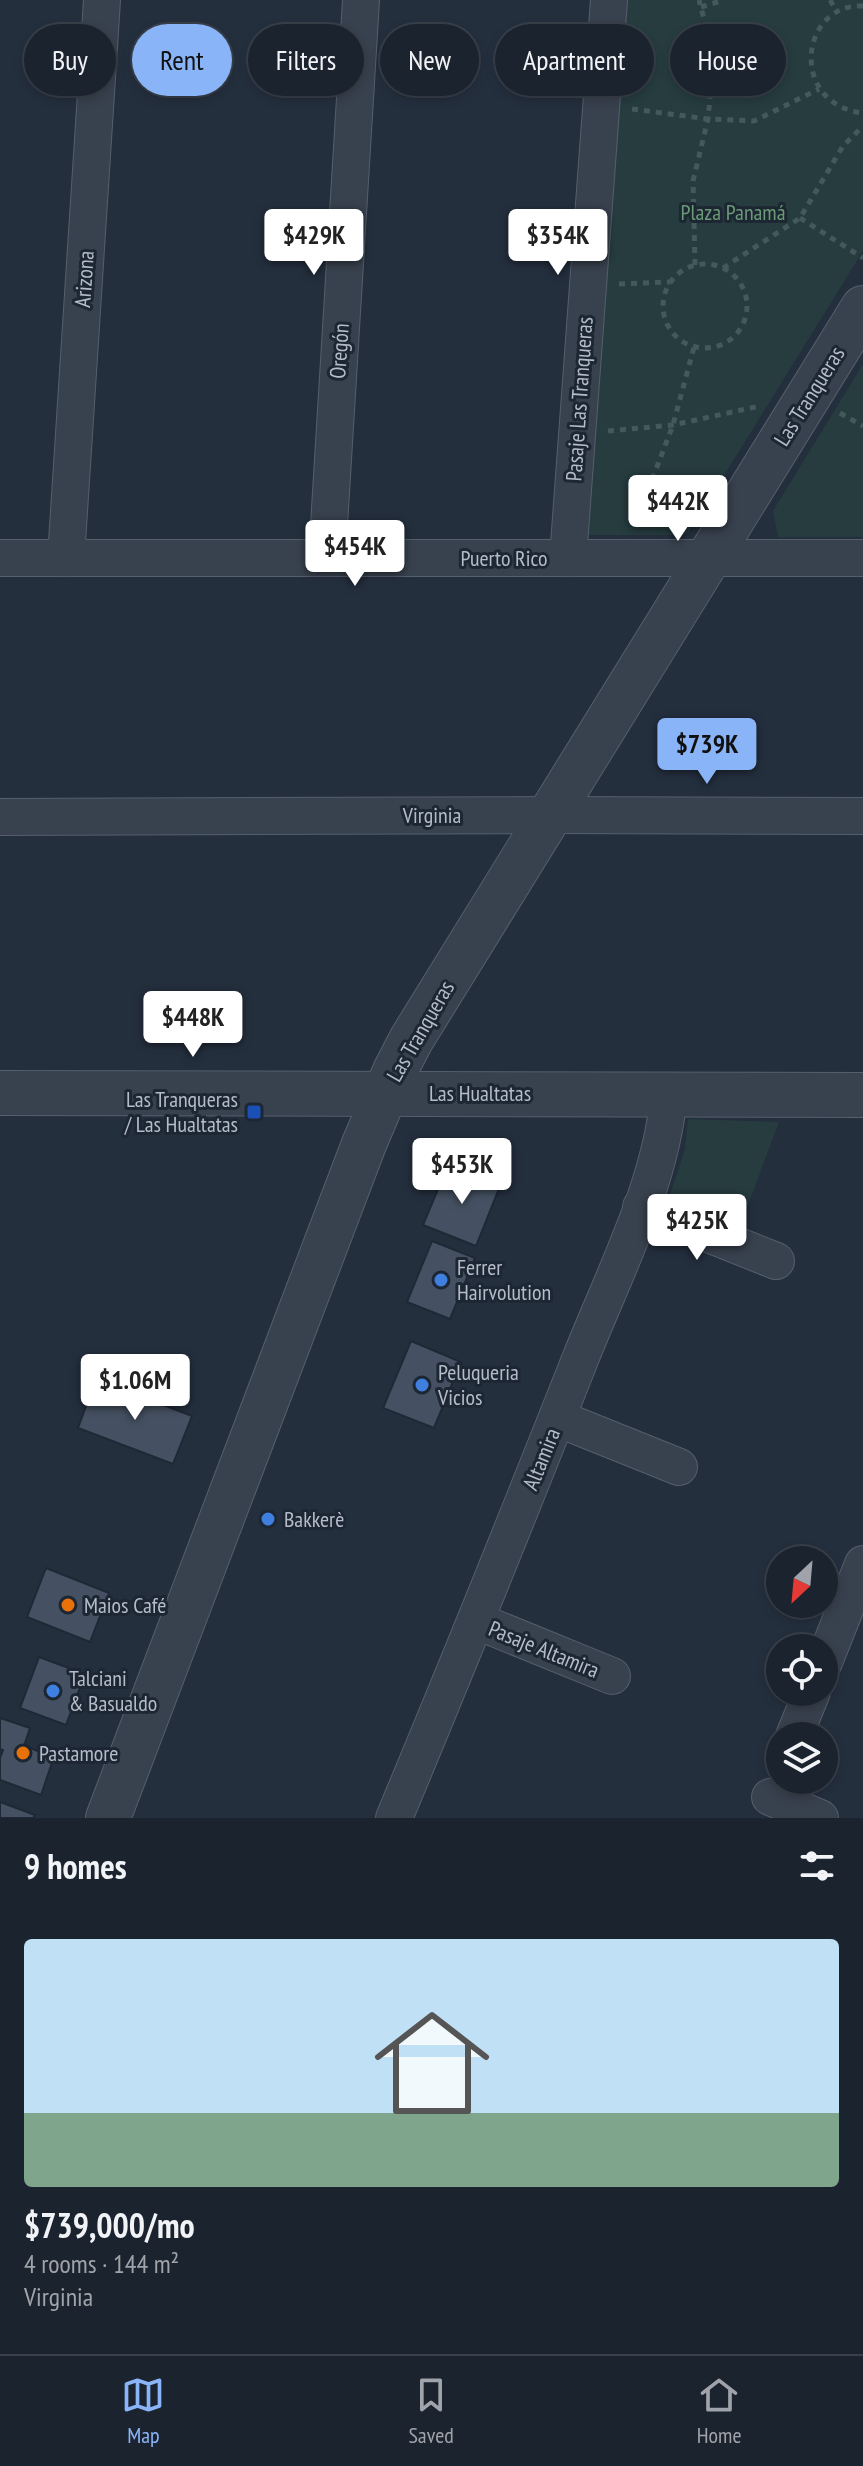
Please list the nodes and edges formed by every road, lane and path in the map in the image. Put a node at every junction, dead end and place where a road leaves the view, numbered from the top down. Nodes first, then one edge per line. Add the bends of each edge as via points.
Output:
1 (102, 0) edge
2 (361, 0) edge
3 (609, 0) edge
4 (724, 0) edge
5 (830, 0) edge
6 (700, 4) edge
7 (863, 6) edge
8 (837, 12) junction
9 (819, 89) junction
10 (601, 104) junction
11 (863, 113) edge
12 (708, 119) junction
13 (863, 126) edge
14 (800, 218) junction
15 (863, 258) edge
16 (695, 265) junction
17 (723, 268) junction
18 (670, 282) junction
19 (588, 285) junction
20 (863, 308) edge
21 (694, 347) junction
22 (809, 395) junction
23 (673, 425) junction
24 (577, 434) junction
25 (709, 557) junction
26 (0, 558) edge
27 (66, 558) junction
28 (327, 558) junction
29 (568, 558) junction
30 (622, 558) junction
31 (863, 558) edge
32 (550, 815) junction
33 (863, 816) edge
34 (0, 817) edge
35 (0, 1093) edge
36 (385, 1093) junction
37 (669, 1093) junction
38 (863, 1095) edge
39 (641, 1207) junction
40 (776, 1261) dead end
41 (557, 1418) junction
42 (679, 1467) dead end
43 (863, 1564) edge
44 (477, 1621) junction
45 (835, 1634) edge
46 (612, 1676) dead end
47 (770, 1796) edge
48 (108, 1818) edge
49 (394, 1818) edge
50 (820, 1818) edge

1 - 27 street, Arizona
2 - 28 street, Oregón
3 - 10 street, Pasaje Las Tranqueras
4 - 6 path
5 - 8 path
6 - 12 path via 714,56
7 - 8 path
8 - 9 path via 812,45 810,64
9 - 11 path via 840,107
9 - 12 path via 754,121
10 - 12 path
10 - 19 street, Pasaje Las Tranqueras
12 - 16 path via 693,181
13 - 14 path via 843,146
14 - 15 path
14 - 17 path
16 - 17 path
16 - 18 path
17 - 21 path via 743,288 744,323 717,347
18 - 19 path
18 - 21 path via 664,297 668,326
19 - 24 street, Pasaje Las Tranqueras
20 - 22 street, Las Tranqueras
21 - 23 path
22 - 23 path
22 - 25 street, Las Tranqueras
23 - 24 path
23 - 30 path
24 - 29 street, Pasaje Las Tranqueras
25 - 30 street, Puerto Rico
25 - 31 street, Puerto Rico
25 - 32 street, Las Tranqueras
26 - 27 street, Puerto Rico
27 - 28 street, Puerto Rico
28 - 29 street, Puerto Rico
29 - 30 street, Puerto Rico
32 - 33 street, Virginia
32 - 34 street, Virginia
32 - 36 street, Las Tranqueras via 411,1040
35 - 36 street, Las Hualtatas
36 - 37 street, Las Hualtatas
36 - 48 street, Las Tranqueras
37 - 38 street, Las Hualtatas
37 - 39 street, Altamira via 664,1134
39 - 40 street
39 - 41 street, Altamira
41 - 42 street
41 - 44 street, Altamira
43 - 45 street
44 - 46 street, Pasaje Altamira
44 - 49 street, Altamira
47 - 50 street

